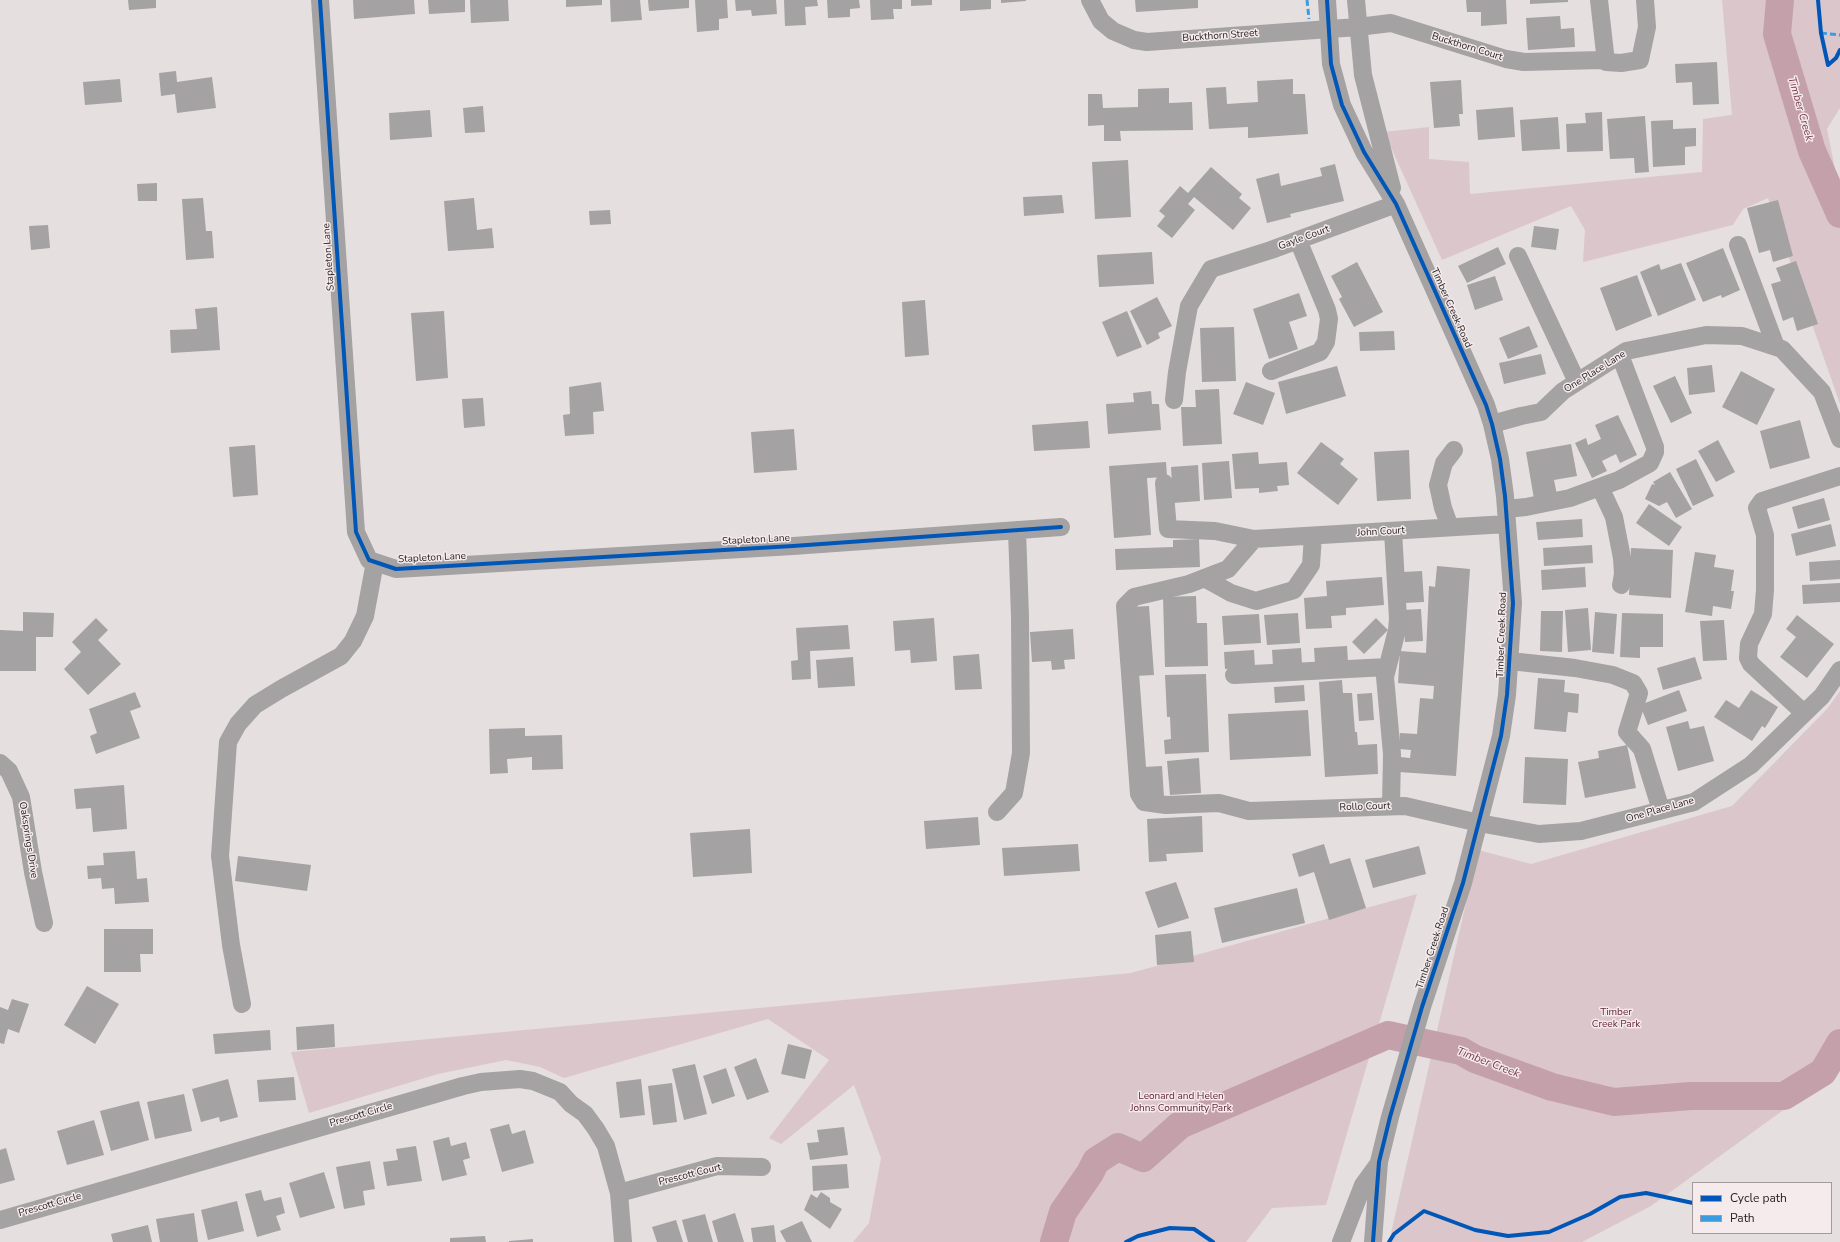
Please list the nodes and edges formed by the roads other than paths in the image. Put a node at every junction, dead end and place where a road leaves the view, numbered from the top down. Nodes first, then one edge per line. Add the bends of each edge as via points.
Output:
1 (320, 0) edge
2 (1090, 0) edge
3 (1327, 0) edge
4 (1356, 0) edge
5 (1599, 0) edge
6 (1645, 0) edge
7 (1358, 27) junction
8 (1329, 29) junction
9 (1606, 62) junction
10 (1396, 204) junction
11 (1298, 240) junction
12 (1738, 244) dead end
13 (1518, 256) dead end
14 (1776, 347) junction
15 (1620, 355) junction
16 (1272, 372) dead end
17 (1577, 382) junction
18 (1174, 400) dead end
19 (1492, 424) junction
20 (1840, 440) edge
21 (1454, 450) dead end
22 (1840, 476) edge
23 (1164, 483) dead end
24 (1600, 487) junction
25 (1507, 516) junction
26 (1061, 527) dead end
27 (1450, 527) junction
28 (1017, 530) junction
29 (1393, 531) junction
30 (1314, 536) junction
31 (1254, 539) junction
32 (375, 562) junction
33 (1204, 578) junction
34 (1621, 585) dead end
35 (1510, 661) junction
36 (1387, 667) junction
37 (1840, 670) edge
38 (1234, 675) dead end
39 (1804, 713) junction
40 (0, 763) edge
41 (1391, 806) junction
42 (1661, 810) junction
43 (997, 812) dead end
44 (1478, 823) junction
45 (44, 923) dead end
46 (242, 1004) dead end
47 (1380, 1162) junction
48 (762, 1167) dead end
49 (619, 1193) junction
50 (0, 1220) edge
51 (623, 1242) edge
52 (1341, 1242) edge
53 (1373, 1242) edge

1 - 32 street, Stapleton Lane via 356,532 369,560
2 - 8 street, Buckthorn Street via 1101,20 1113,31 1134,40 1147,42
3 - 8 street, Timber Creek Road
4 - 7 street, Timber Creek Road
5 - 9 street
6 - 9 street, Buckthorn Court via 1647,28 1640,60
7 - 8 street, Buckthorn Court
7 - 9 street, Buckthorn Court via 1391,23 1506,59 1524,62
7 - 10 street, Timber Creek Road via 1363,75
8 - 10 street, Timber Creek Road via 1331,64 1342,105 1364,152
10 - 11 street, Gayle Court
10 - 19 street, Timber Creek Road via 1486,405
11 - 16 street via 1327,310 1329,319 1326,342 1320,352
11 - 18 street, Gayle Court via 1211,269 1189,306
12 - 14 street
13 - 17 street
14 - 15 street, One Place Lane via 1742,336 1706,334 1626,351
14 - 20 street, One Place Lane via 1782,349 1822,392
15 - 17 street, One Place Lane
15 - 24 street, John Court via 1655,452 1650,463
17 - 19 street, One Place Lane via 1563,391 1541,412
19 - 25 street, Timber Creek Road via 1500,459
21 - 27 street via 1444,463 1438,485
22 - 39 street via 1762,501 1757,508 1765,535 1765,590 1763,614 1748,644 1748,658 1751,664
23 - 31 street, John Court via 1168,529 1215,531
24 - 25 street, John Court via 1570,498 1526,507
24 - 34 street via 1614,517 1624,574
25 - 27 street, John Court
25 - 35 street, Timber Creek Road via 1513,603
26 - 28 street, Stapleton Lane
27 - 29 street, John Court
28 - 32 street, Stapleton Lane via 396,569
28 - 43 street via 1021,753 1014,793
29 - 30 street, John Court
29 - 36 street via 1398,619
30 - 31 street, John Court
30 - 33 street via 1311,565 1294,590 1256,601 1231,593
31 - 33 street via 1228,569
32 - 46 street via 365,616 354,641 341,656 255,705 238,724 228,742 220,856 231,945
33 - 41 street, Rollo Court via 1134,598 1125,606 1139,794 1144,802 1166,805 1219,803 1249,811
35 - 42 street via 1575,668 1612,675 1633,683 1639,693 1627,732 1642,749
35 - 44 street, Timber Creek Road via 1501,736
36 - 38 street
36 - 41 street via 1385,677 1392,754
37 - 39 street, One Place Lane via 1822,696
39 - 42 street, One Place Lane via 1751,764 1694,802
40 - 45 street, Oaksprings Drive via 8,771 21,797
41 - 44 street, Rollo Court via 1405,806
42 - 44 street, One Place Lane via 1581,831 1539,834
44 - 47 street, Timber Creek Road via 1463,882 1422,1007 1390,1117
47 - 52 street, Timber Creek Road via 1363,1185
47 - 53 street, Timber Creek Road
48 - 49 street, Prescott Court via 717,1166
49 - 50 street, Prescott Circle via 606,1146 585,1114 560,1092 533,1081 520,1079 463,1086
49 - 51 street, Prescott Circle

